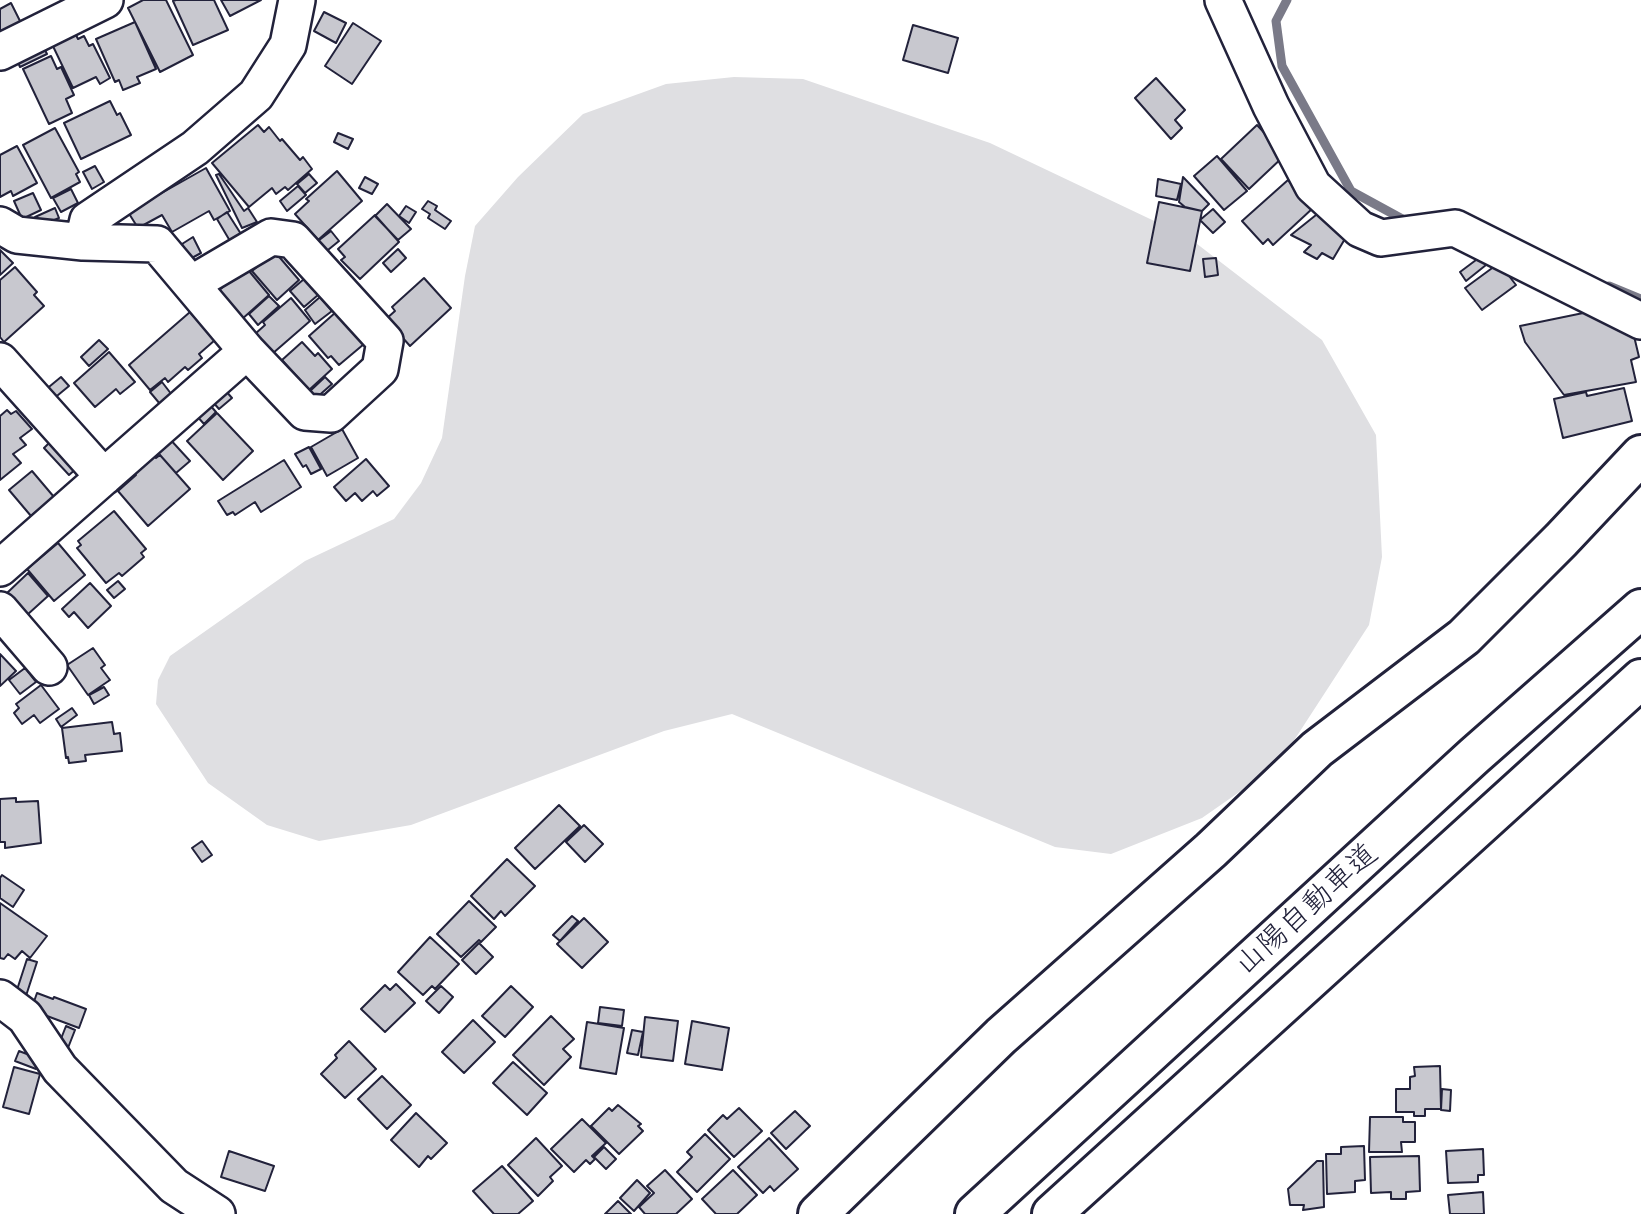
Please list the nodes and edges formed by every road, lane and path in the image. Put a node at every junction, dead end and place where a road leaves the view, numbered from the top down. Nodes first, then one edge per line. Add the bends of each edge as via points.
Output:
1 (105, 0) edge
2 (297, 0) edge
3 (1223, 0) edge
4 (0, 52) edge
5 (0, 225) edge
6 (83, 242) junction
7 (191, 284) junction
8 (1641, 321) edge
9 (247, 351) junction
10 (0, 361) edge
11 (1641, 455) edge
12 (104, 477) junction
13 (0, 568) edge
14 (1641, 609) edge
15 (0, 610) edge
16 (49, 667) dead end
17 (1641, 678) edge
18 (0, 998) edge
19 (217, 1214) edge
20 (818, 1214) edge
21 (975, 1214) edge
22 (1052, 1214) edge

1 - 4 street
2 - 6 street via 288,45 256,95 195,148 88,220
3 - 8 street via 1270,106 1313,186 1360,229 1381,238 1455,228
5 - 6 street via 17,235
6 - 7 street via 157,244
7 - 9 street
7 - 9 street via 271,237 293,240 385,341 380,369 331,415 304,412
9 - 12 street
10 - 12 street
11 - 20 main road via 1464,637 1317,749 1001,1036
12 - 13 street
14 - 21 main road, 山陽自動車道
15 - 16 street
17 - 22 main road, 山陽自動車道
18 - 19 street via 25,1017 60,1069 174,1186

